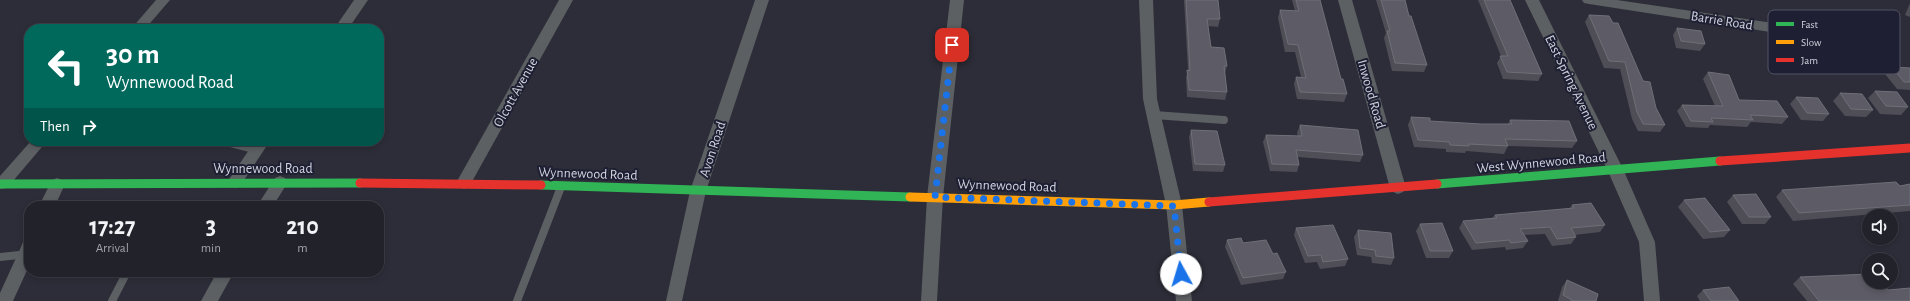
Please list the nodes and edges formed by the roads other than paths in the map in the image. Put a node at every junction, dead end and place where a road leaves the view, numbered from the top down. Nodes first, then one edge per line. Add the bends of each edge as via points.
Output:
1 (163, 0) edge
2 (361, 0) edge
3 (566, 0) edge
4 (762, 0) edge
5 (957, 0) edge
6 (1146, 0) edge
7 (1345, 0) edge
8 (1532, 0) edge
9 (1589, 0) edge
10 (142, 24) edge
11 (344, 24) edge
12 (1768, 27) edge
13 (1154, 115) junction
14 (1224, 120) dead end
15 (35, 146) edge
16 (260, 146) edge
17 (1910, 148) edge
18 (1615, 169) junction
19 (235, 182) junction
20 (280, 182) junction
21 (464, 183) junction
22 (1, 184) edge
23 (57, 184) junction
24 (561, 186) junction
25 (1398, 188) junction
26 (698, 191) junction
27 (935, 197) junction
28 (49, 201) edge
29 (268, 201) edge
30 (1174, 206) junction
31 (24, 253) edge
32 (0, 257) edge
33 (24, 261) edge
34 (124, 277) edge
35 (223, 277) edge
36 (5, 301) edge
37 (112, 301) edge
38 (210, 301) edge
39 (517, 301) edge
40 (674, 301) edge
41 (929, 301) edge
42 (1184, 301) edge
43 (1652, 301) edge

1 - 10 street
2 - 11 street
3 - 21 street, Olcott Avenue
4 - 26 street, Avon Road
5 - 27 street
6 - 13 street via 1150,99
7 - 25 street, Inwood Road
8 - 18 street, East Spring Avenue
9 - 12 street, Barrie Road
13 - 14 lane
13 - 30 street
15 - 22 street
16 - 19 street
17 - 18 main road, West Wynnewood Road
18 - 25 main road, West Wynnewood Road
18 - 43 street, East Spring Avenue via 1647,242
19 - 20 main road, Wynnewood Road
19 - 23 main road, Wynnewood Road
20 - 21 main road, Wynnewood Road
20 - 29 street
21 - 24 main road, Wynnewood Road
22 - 23 main road, Wynnewood Road
23 - 28 street
24 - 26 main road, Wynnewood Road
24 - 39 lane
25 - 30 main road, West Wynnewood Road
26 - 27 main road, Wynnewood Road
26 - 40 street, Avon Road
27 - 30 main road, Wynnewood Road
27 - 41 street
30 - 42 street
31 - 32 lane
33 - 36 street
34 - 37 lane
35 - 38 street

